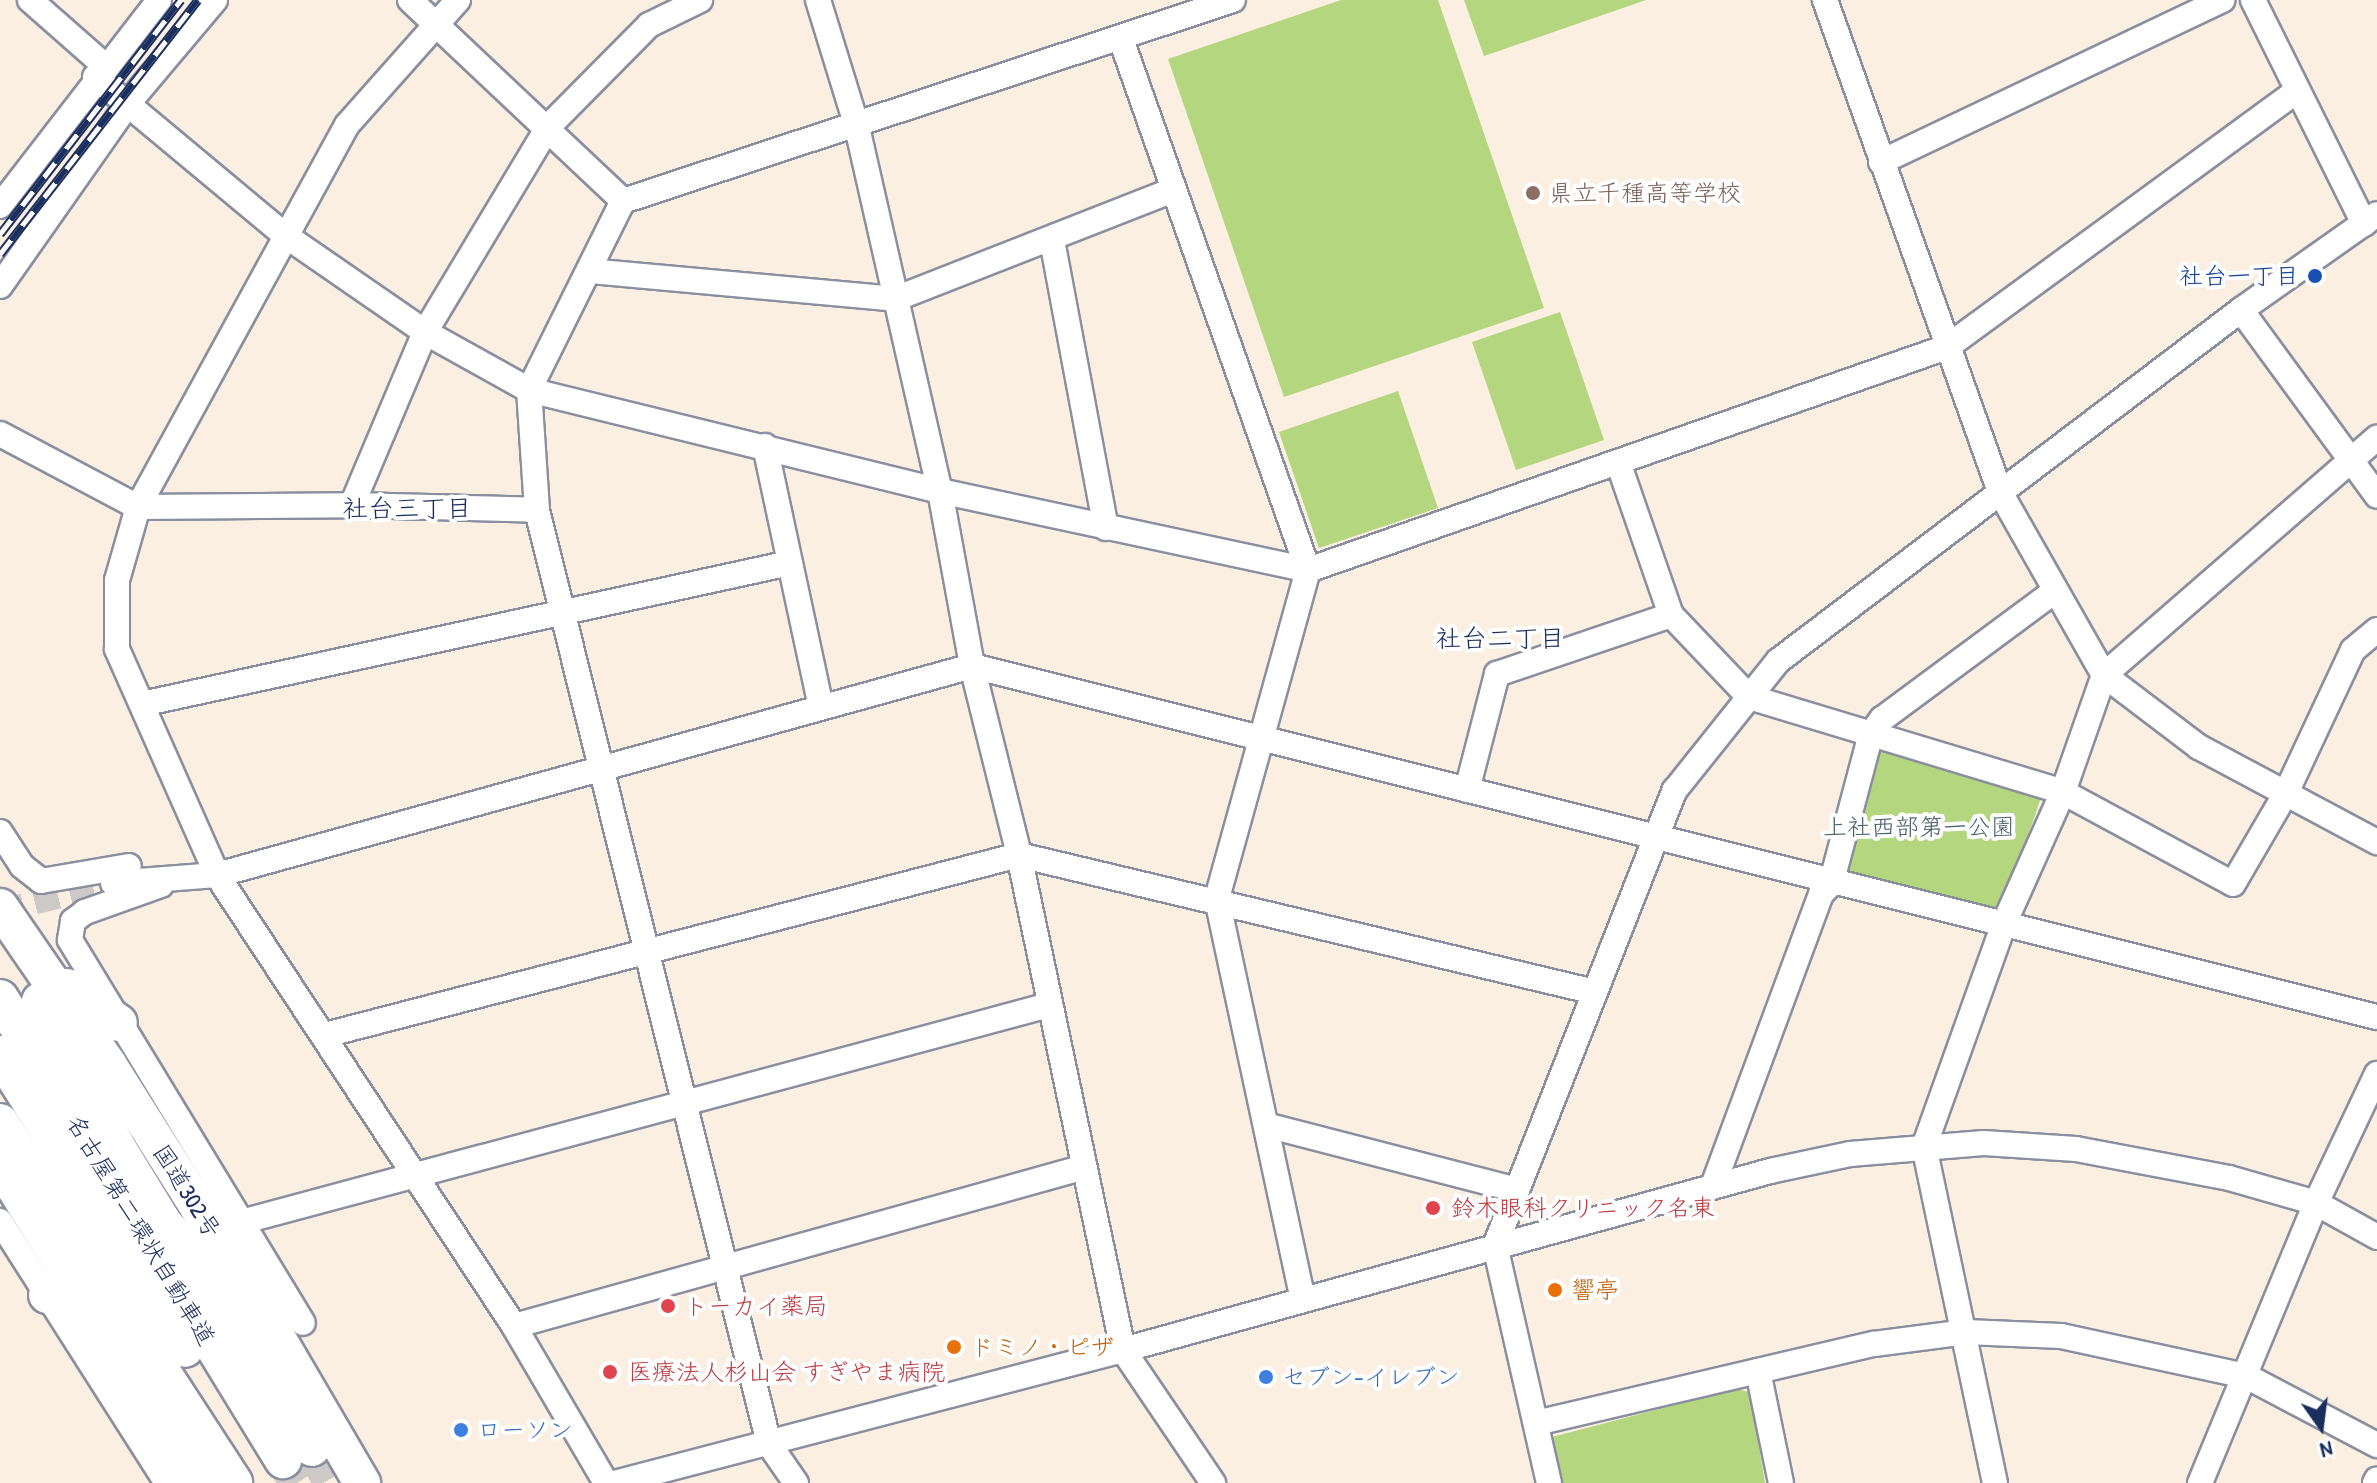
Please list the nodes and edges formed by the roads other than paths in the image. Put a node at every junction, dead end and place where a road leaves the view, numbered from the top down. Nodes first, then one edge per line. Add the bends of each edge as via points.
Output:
1 (30, 0) edge
2 (159, 0) edge
3 (215, 0) edge
4 (410, 0) edge
5 (458, 0) edge
6 (700, 0) edge
7 (818, 0) edge
8 (1233, 0) edge
9 (1825, 0) edge
10 (2222, 0) edge
11 (2253, 0) edge
12 (439, 22) junction
13 (1121, 39) junction
14 (100, 71) junction
15 (2297, 91) junction
16 (130, 101) junction
17 (549, 126) junction
18 (857, 127) junction
19 (1881, 162) junction
20 (1173, 190) junction
21 (623, 201) junction
22 (0, 206) edge
23 (2370, 219) edge
24 (286, 236) junction
25 (1052, 240) junction
26 (589, 271) junction
27 (0, 286) edge
28 (895, 299) junction
29 (2241, 310) junction
30 (425, 332) junction
31 (1947, 347) junction
32 (529, 390) junction
33 (0, 434) edge
34 (2377, 438) edge
35 (765, 446) junction
36 (2351, 459) junction
37 (1618, 462) junction
38 (940, 491) junction
39 (2000, 492) junction
40 (2377, 496) edge
41 (352, 505) junction
42 (138, 507) junction
43 (537, 510) junction
44 (1106, 528) junction
45 (790, 563) junction
46 (1308, 570) junction
47 (2055, 591) junction
48 (562, 611) junction
49 (1671, 615) junction
50 (2377, 630) edge
51 (972, 666) junction
52 (2104, 675) junction
53 (1749, 697) junction
54 (142, 704) junction
55 (821, 707) junction
56 (1871, 734) junction
57 (1261, 739) junction
58 (601, 766) junction
59 (1467, 790) junction
60 (2063, 792) junction
61 (2286, 793) junction
62 (0, 832) edge
63 (1656, 838) junction
64 (2377, 842) edge
65 (1019, 855) junction
66 (185, 875) junction
67 (217, 875) junction
68 (113, 883) tunnel mouth
69 (1831, 884) junction
70 (1217, 899) junction
71 (0, 907) edge
72 (0, 921) edge
73 (2003, 926) junction
74 (647, 951) junction
75 (40, 966) junction
76 (1595, 992) junction
77 (0, 998) edge
78 (1049, 1005) junction
79 (2377, 1017) edge
80 (119, 1023) junction
81 (325, 1035) junction
82 (0, 1054) edge
83 (2377, 1074) edge
84 (685, 1105) junction
85 (0, 1122) edge
86 (1266, 1125) junction
87 (68, 1137) junction
88 (1924, 1147) junction
89 (0, 1164) edge
90 (1081, 1168) junction
91 (417, 1177) junction
92 (1713, 1186) junction
93 (1517, 1190) junction
94 (2316, 1203) junction
95 (0, 1221) edge
96 (241, 1222) junction
97 (2377, 1237) edge
98 (1495, 1246) junction
99 (727, 1270) junction
100 (47, 1295) junction
101 (1303, 1299) junction
102 (91, 1308) junction
103 (514, 1326) junction
104 (1966, 1332) junction
105 (295, 1337) junction
106 (1123, 1350) junction
107 (1758, 1371) junction
108 (2246, 1376) junction
109 (1536, 1423) junction
110 (769, 1444) junction
111 (2377, 1445) edge
112 (274, 1466) edge
113 (1992, 1482) edge
114 (167, 1483) edge
115 (199, 1483) edge
116 (362, 1483) edge
117 (606, 1483) edge
118 (614, 1483) edge
119 (796, 1483) edge
120 (1213, 1483) edge
121 (1549, 1483) edge
122 (1781, 1483) edge
123 (2200, 1483) edge

1 - 14 street
2 - 14 street
3 - 16 street
4 - 12 street
5 - 12 street
6 - 17 street via 649,25
7 - 18 street
8 - 13 street
9 - 19 street
10 - 19 street
11 - 15 street
12 - 17 street
12 - 24 street via 347,125
13 - 18 street
13 - 20 street
14 - 16 street
14 - 22 street
15 - 23 street
15 - 31 street
16 - 24 street
16 - 27 street
17 - 21 street
17 - 30 street
18 - 21 street
18 - 28 street
19 - 31 street
20 - 25 street
20 - 46 street
21 - 26 street
23 - 29 street
24 - 30 street
24 - 42 street
25 - 28 street
25 - 44 street
26 - 28 street
26 - 32 street
28 - 38 street
29 - 36 street
29 - 39 street
30 - 32 street
30 - 41 street
31 - 37 street
31 - 39 street
32 - 35 street
32 - 43 street
33 - 42 street
34 - 36 street
35 - 38 street
35 - 45 street
36 - 40 street
36 - 52 street
37 - 46 street
37 - 49 street
38 - 44 street
38 - 51 street
39 - 47 street
39 - 53 street via 1778,661
41 - 42 street
41 - 43 street
42 - 54 street via 117,580 117,649
43 - 48 street
44 - 46 street
45 - 48 street
45 - 55 street
46 - 57 street
47 - 52 street
47 - 56 street via 1882,719
48 - 54 street
48 - 58 street
49 - 53 street
49 - 59 street via 1497,674
50 - 61 street via 2353,650
51 - 55 street
51 - 57 street
51 - 65 street
52 - 60 street
52 - 61 street via 2199,747
53 - 56 street
53 - 63 street via 1675,790
54 - 67 street
55 - 58 street
56 - 60 street
56 - 69 street
57 - 59 street
57 - 70 street
58 - 67 street
58 - 74 street
59 - 63 street
60 - 61 street via 2233,884
60 - 73 street
61 - 64 street
62 - 66 street via 22,866 41,881 132,865
63 - 69 street
63 - 76 street
65 - 70 street
65 - 74 street
65 - 78 street
66 - 67 street
66 - 68 street
66 - 80 street via 73,921 69,931 74,950
67 - 81 street
69 - 73 street
69 - 92 street via 1821,894
70 - 76 street
70 - 86 street
71 - 75 highway, 国道302号
72 - 112 highway via 87,1087 113,1114 259,1345 286,1402
73 - 79 street
73 - 88 street
74 - 81 street
74 - 84 street
75 - 80 highway
75 - 105 highway, 国道302号
76 - 93 street
77 - 87 highway, 名古屋第二環状自動車道
78 - 84 street
78 - 90 street
80 - 96 street
81 - 91 street
82 - 87 highway, 名古屋第二環状自動車道
83 - 94 street
84 - 91 street
84 - 99 street
85 - 112 highway
86 - 93 street
86 - 101 street
87 - 112 highway, 名古屋第二環状自動車道
88 - 92 street via 1850,1154
88 - 94 street via 1984,1143 2076,1149 2229,1178
88 - 104 street
89 - 102 highway
90 - 99 street
90 - 106 street
91 - 96 street
91 - 103 street
92 - 98 street
93 - 98 street
94 - 97 street
94 - 108 street
95 - 100 street
96 - 105 street
98 - 101 street
98 - 109 street
99 - 103 street
99 - 110 street
100 - 102 highway
100 - 114 street
101 - 106 street
102 - 115 highway
103 - 117 street
104 - 107 street via 1874,1344
104 - 108 street via 2061,1336
104 - 113 street
105 - 116 highway, 国道302号
106 - 110 street
106 - 120 street
107 - 109 street
107 - 122 street
108 - 111 street
108 - 123 street
109 - 121 street
110 - 118 street
110 - 119 street

